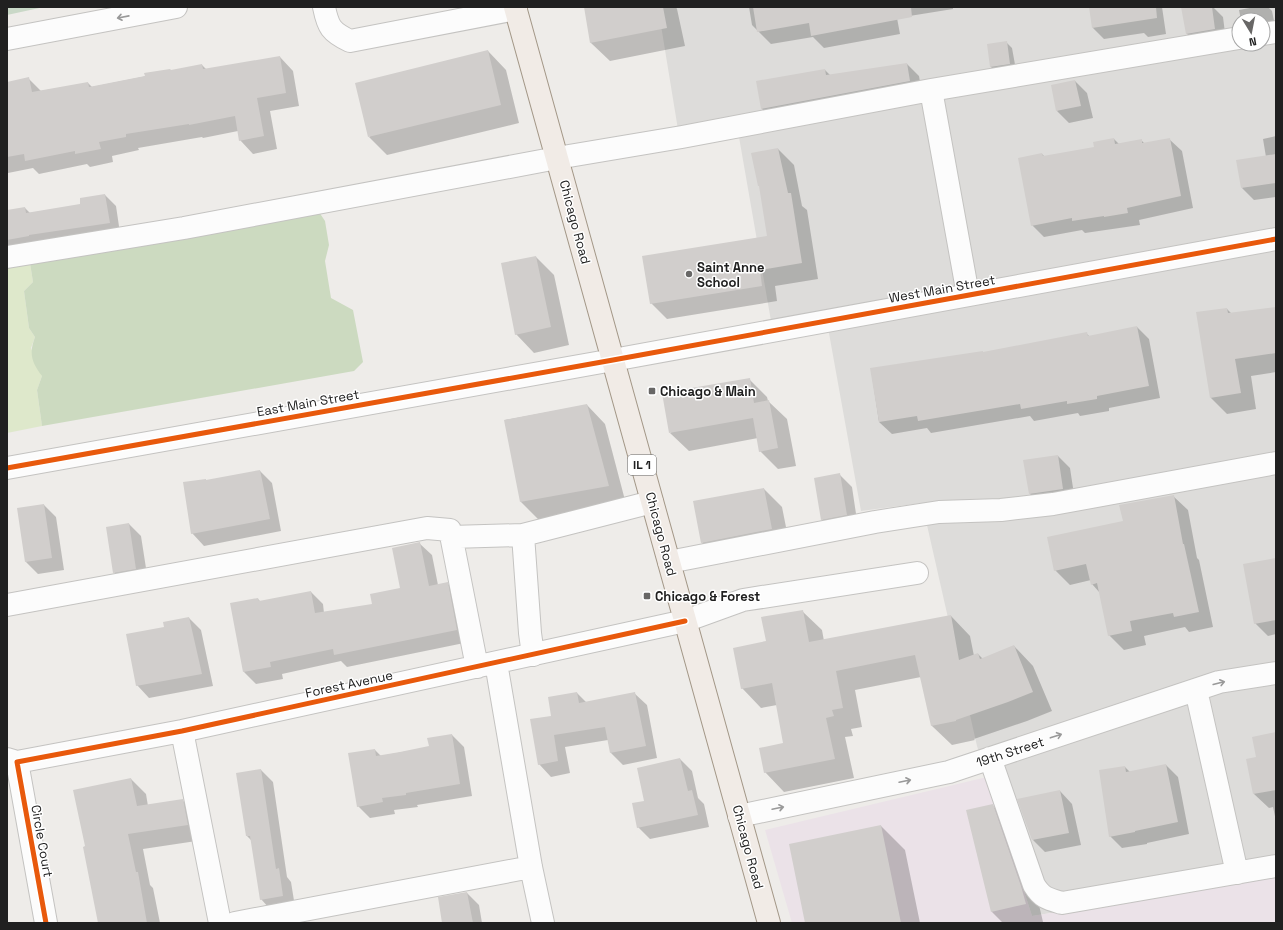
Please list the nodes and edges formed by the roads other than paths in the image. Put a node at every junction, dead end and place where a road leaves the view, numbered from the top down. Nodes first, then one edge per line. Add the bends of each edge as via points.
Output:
1 (176, 7) edge
2 (324, 7) edge
3 (515, 8) edge
4 (453, 14) edge
5 (7, 39) edge
6 (1231, 39) edge
7 (932, 90) junction
8 (557, 158) junction
9 (1276, 239) edge
10 (7, 257) edge
11 (968, 295) junction
12 (613, 360) junction
13 (1276, 463) edge
14 (7, 468) edge
15 (652, 502) junction
16 (523, 535) junction
17 (451, 537) junction
18 (669, 562) junction
19 (917, 573) dead end
20 (7, 604) edge
21 (685, 621) junction
22 (533, 655) junction
23 (487, 665) junction
24 (1276, 673) edge
25 (1196, 690) junction
26 (182, 731) junction
27 (990, 758) junction
28 (12, 761) edge
29 (739, 816) junction
30 (1276, 866) edge
31 (531, 867) junction
32 (1237, 873) junction
33 (46, 923) edge
34 (220, 923) edge
35 (235, 923) edge
36 (543, 923) edge
37 (769, 923) edge

1 -> 5 street
2 - 4 street via 327,22 336,34 350,41
3 - 4 street
3 - 8 main road, Chicago Road / IL 1
6 - 7 street
7 - 8 street
7 - 11 street
8 - 10 street via 184,228
8 - 12 main road, Chicago Road / IL 1
9 - 11 street, West Main Street
11 - 12 street, West Main Street
12 - 14 street, East Main Street
12 - 15 main road, Chicago Road / IL 1
13 - 18 street via 1053,504 1001,510 939,512 882,521
15 - 16 street
15 - 18 main road, Chicago Road / IL 1
16 - 17 street
16 - 22 street
17 - 20 street via 450,530 427,528
17 - 23 street
18 - 21 main road, Chicago Road / IL 1
19 - 21 street, Forest Avenue via 743,600
21 - 22 street, Forest Avenue
21 - 29 main road, Chicago Road / IL 1
22 - 23 street, Forest Avenue
23 - 26 street, Forest Avenue
23 - 31 street
25 -> 24 street, 19th Street via 1219,682
27 -> 25 street, 19th Street
25 - 32 street
26 - 28 street, Forest Avenue
26 - 34 street
29 -> 27 street, 19th Street via 949,772
27 - 32 street via 1034,885 1046,899 1062,904
28 - 33 street, Circle Court
29 - 37 main road, Chicago Road / IL 1
30 - 32 street
31 - 35 street
31 - 36 street

